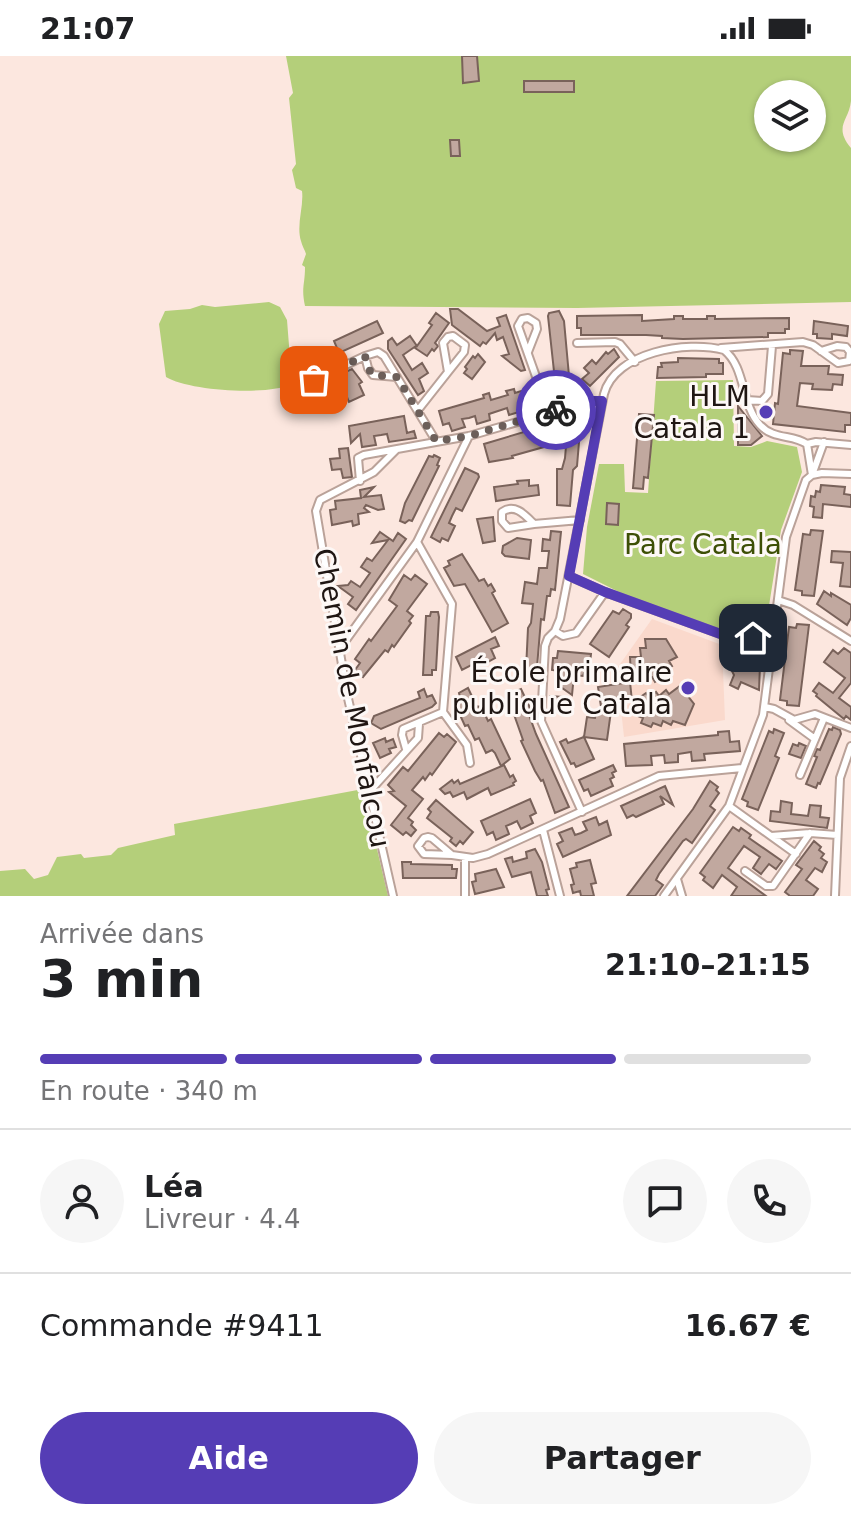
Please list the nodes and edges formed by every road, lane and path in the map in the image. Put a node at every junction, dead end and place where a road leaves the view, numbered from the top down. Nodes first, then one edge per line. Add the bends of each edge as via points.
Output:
1 (577, 343) dead end
2 (772, 346) junction
3 (717, 348) junction
4 (821, 351) dead end
5 (528, 352) junction
6 (365, 356) junction
7 (635, 362) junction
8 (448, 372) junction
9 (397, 377) junction
10 (314, 380) dead end
11 (747, 400) junction
12 (602, 401) junction
13 (418, 410) junction
14 (549, 413) junction
15 (469, 436) junction
16 (436, 441) junction
17 (824, 442) junction
18 (807, 444) junction
19 (851, 445) edge
20 (396, 450) junction
21 (851, 474) edge
22 (812, 475) junction
23 (360, 481) junction
24 (580, 520) junction
25 (534, 524) junction
26 (417, 542) junction
27 (569, 576) junction
28 (605, 592) junction
29 (778, 600) junction
30 (776, 621) junction
31 (555, 631) junction
32 (737, 640) junction
33 (851, 641) edge
34 (338, 651) junction
35 (772, 660) junction
36 (765, 707) junction
37 (443, 712) junction
38 (787, 718) junction
39 (824, 718) junction
40 (419, 724) junction
41 (851, 728) edge
42 (815, 739) junction
43 (851, 746) edge
44 (406, 749) junction
45 (470, 763) dead end
46 (742, 768) junction
47 (800, 775) dead end
48 (369, 792) junction
49 (729, 806) junction
50 (582, 812) junction
51 (543, 830) junction
52 (810, 833) junction
53 (768, 835) junction
54 (837, 835) junction
55 (796, 854) junction
56 (452, 855) junction
57 (465, 858) junction
58 (745, 871) dead end
59 (677, 879) junction
60 (393, 896) edge
61 (465, 896) edge
62 (560, 896) edge
63 (664, 896) edge
64 (682, 896) edge
65 (835, 896) edge

1 - 7 street via 615,342
2 - 3 street
2 - 4 street via 803,342
2 - 11 street via 768,394 762,401
3 - 7 street via 666,349
3 - 11 street via 731,357
5 - 5 street via 537,329 528,318 518,326
5 - 14 street
6 - 9 street via 378,352
6 - 9 street via 373,375
6 - 10 street
7 - 12 street via 612,377
8 - 8 street via 465,345 453,336 443,343
8 - 13 street
9 - 13 street
11 - 18 street via 754,419 770,434
12 - 14 street
12 - 24 street
13 - 16 street
14 - 15 street
15 - 16 street
15 - 26 street
16 - 20 street
17 - 18 street
17 - 19 street
17 - 22 street
18 - 22 street
20 - 23 street
20 - 23 street via 358,458
21 - 22 street
22 - 29 street via 786,537
23 - 34 street, Chemin de Monfalcou via 320,500 316,511
24 - 25 street
24 - 27 street
25 - 25 street via 517,509 502,512 508,528
26 - 34 street
26 - 37 street via 452,604
27 - 28 street
27 - 31 street
28 - 31 street via 576,633 563,636
28 - 32 street
29 - 30 street
29 - 33 street
30 - 32 street via 753,638
30 - 35 street
31 - 50 street via 545,646 541,721
32 - 35 street
34 - 48 street, Chemin de Monfalcou
35 - 36 street
36 - 38 street
36 - 46 street
37 - 40 street
37 - 45 street via 467,745
38 - 39 street
38 - 42 street
39 - 41 street
39 - 42 street
40 - 44 street via 418,738
40 - 44 street via 402,732
42 - 47 street
43 - 54 street via 840,778
44 - 48 street
46 - 49 street
46 - 50 street via 659,776
48 - 60 street, Chemin de Monfalcou
49 - 53 street
49 - 59 street
50 - 51 street
51 - 57 street via 481,857
51 - 62 street
52 - 53 street
52 - 54 street
52 - 55 street
53 - 55 street
54 - 65 street
55 - 58 street via 773,886
56 - 56 street via 432,838 418,843 424,854
56 - 57 street
57 - 61 street
59 - 63 street
59 - 64 street

